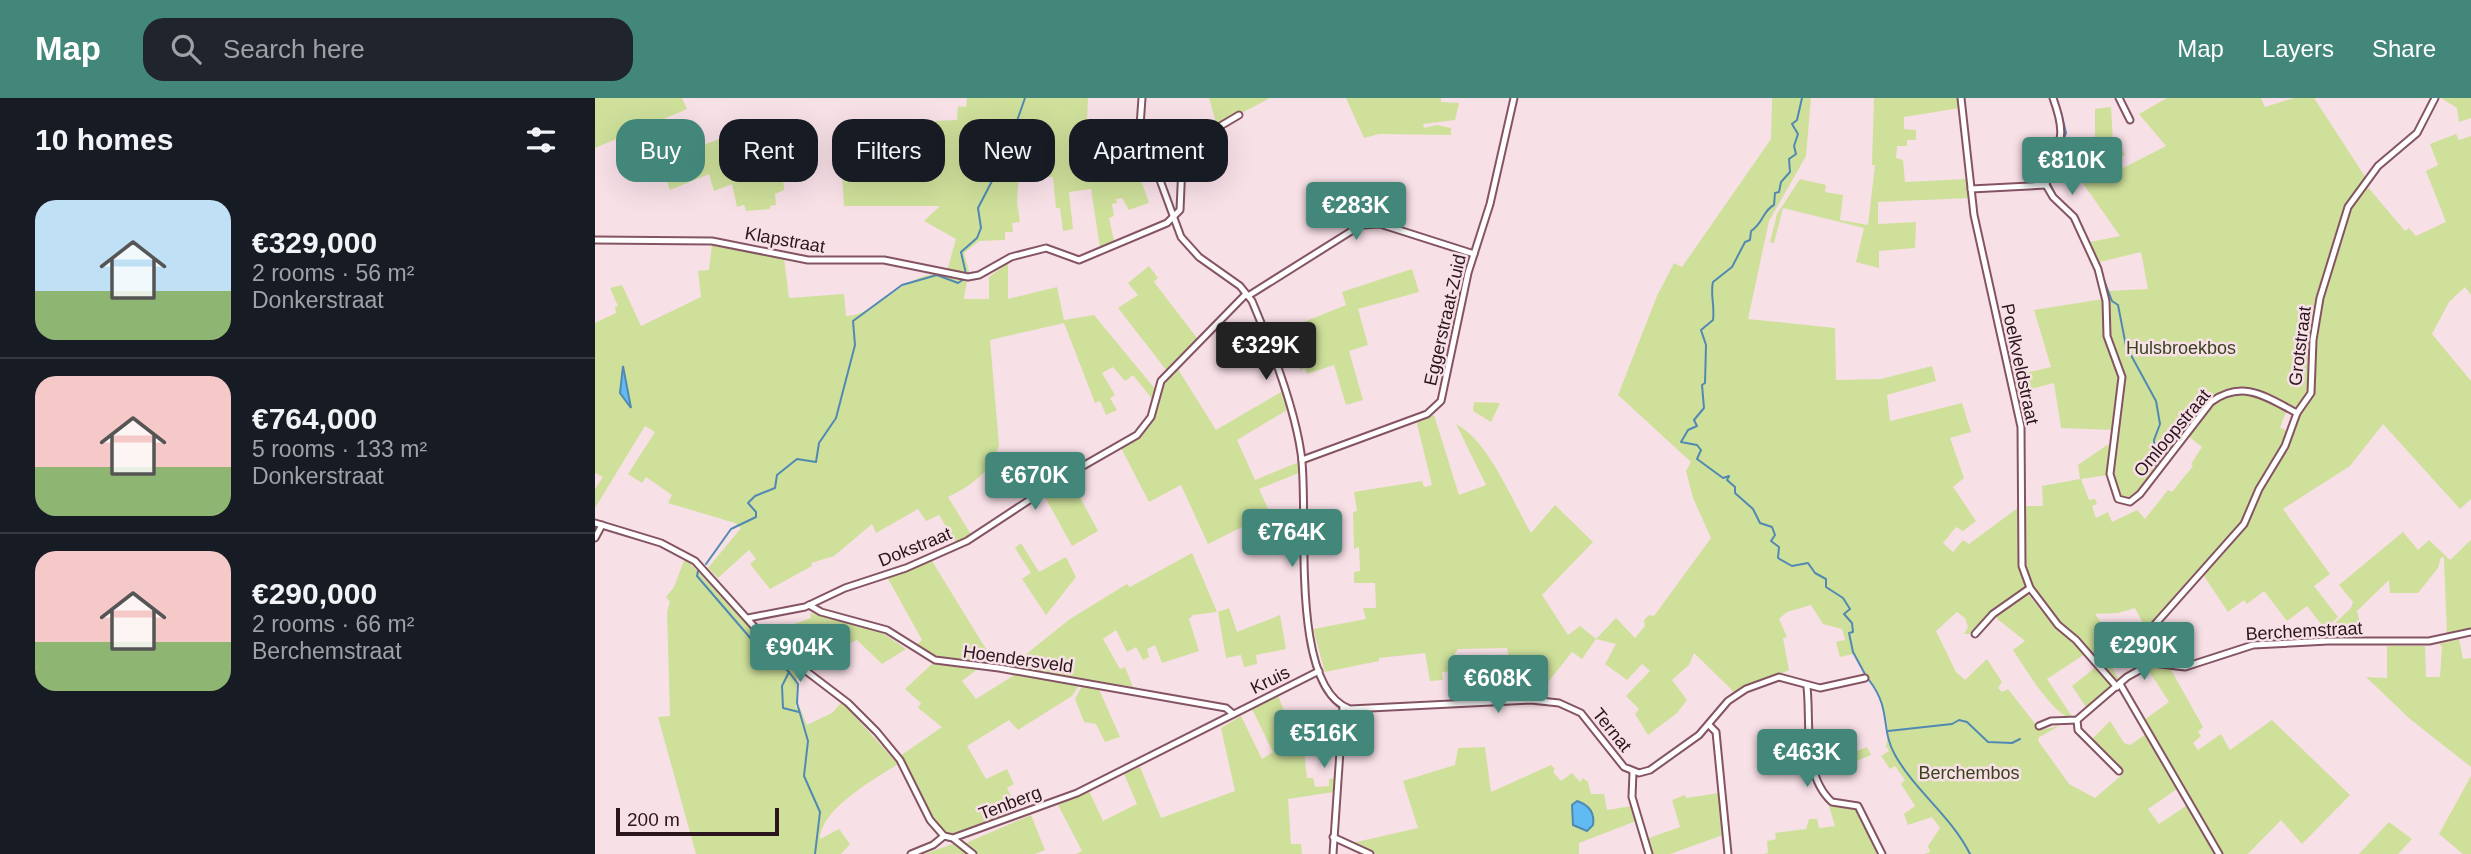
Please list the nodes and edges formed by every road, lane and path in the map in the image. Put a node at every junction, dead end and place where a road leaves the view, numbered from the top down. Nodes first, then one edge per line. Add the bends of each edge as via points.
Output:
1 (1142, 98) edge
2 (1514, 98) edge
3 (1961, 98) edge
4 (2053, 98) edge
5 (2119, 98) edge
6 (2435, 98) edge
7 (1239, 115) dead end
8 (1142, 119) edge
9 (2130, 120) dead end
10 (1228, 122) edge
11 (1159, 182) edge
12 (1182, 182) edge
13 (2046, 184) junction
14 (1971, 189) junction
15 (1172, 218) junction
16 (595, 240) edge
17 (1474, 254) junction
18 (1247, 295) junction
19 (2297, 413) junction
20 (1302, 460) junction
21 (595, 523) edge
22 (602, 525) junction
23 (595, 538) edge
24 (2030, 588) junction
25 (809, 605) junction
26 (748, 618) junction
27 (2471, 632) edge
28 (1975, 634) dead end
29 (2158, 662) junction
30 (1319, 671) junction
31 (1865, 678) dead end
32 (2119, 685) junction
33 (1807, 687) junction
34 (1343, 707) junction
35 (1233, 714) junction
36 (2077, 720) junction
37 (1709, 725) junction
38 (2039, 726) dead end
39 (2119, 771) dead end
40 (1633, 772) junction
41 (944, 836) junction
42 (1333, 837) junction
43 (953, 838) junction
44 (911, 854) edge
45 (973, 854) edge
46 (1333, 854) edge
47 (1370, 854) edge
48 (1649, 854) edge
49 (1728, 854) edge
50 (1882, 854) edge
51 (2219, 854) edge

1 - 8 street
2 - 17 street, Eggerstraat-Zuid
3 - 14 street, Poelkveldstraat
4 - 13 street via 2062,139
5 - 9 street
6 - 19 street, Grotstraat via 2417,133 2378,166 2348,207 2320,298 2311,393
7 - 10 street
11 - 15 street
12 - 15 street via 1180,210
13 - 14 street
13 - 19 street, Omloopstraat via 2074,217 2098,269 2106,301 2107,336 2122,377 2110,474 2118,499 2130,502 2140,494 2211,402 2223,394 2241,389
14 - 24 street, Poelkveldstraat via 2021,426 2021,548
15 - 16 street, Klapstraat via 1079,260 1046,247 968,277 884,260 808,260 712,241
15 - 18 street via 1190,248
17 - 18 street, Dokstraat via 1380,224 1361,225
17 - 20 street, Eggerstraat-Zuid via 1437,407
18 - 20 street via 1293,418
18 - 25 street, Dokstraat via 1161,381 1151,418 1137,435 967,541
19 - 29 street, Grotstraat via 2244,524 2149,631 2147,637
20 - 30 street via 1306,611
21 - 22 street
22 - 23 street
22 - 26 street via 686,554
24 - 28 street via 1993,614
24 - 32 street, Poelkveldstraat via 2058,625
25 - 26 street, Dokstraat
25 - 35 street, Hoendersveld via 887,630 935,660 1200,703
26 - 41 street via 768,642 848,703 900,760 930,820
27 - 29 street, Berchemstraat via 2429,641 2253,645 2192,666
29 - 32 street
30 - 34 street
30 - 35 street, Kruis
31 - 33 street, Ternat
32 - 36 street
32 - 51 street
33 - 37 street, Ternat via 1779,677 1746,689 1728,701
33 - 50 street via 1818,781 1832,802 1858,806
34 - 40 street, Ternat via 1531,700 1559,703 1581,713
34 - 42 street
35 - 43 street, Tenberg via 1077,793
36 - 38 street
36 - 39 street via 2078,730
37 - 40 street, Ternat via 1650,769
37 - 49 street via 1716,732
40 - 48 street via 1632,797
41 - 43 street
41 - 44 street
42 - 46 street
42 - 47 street
43 - 45 street

